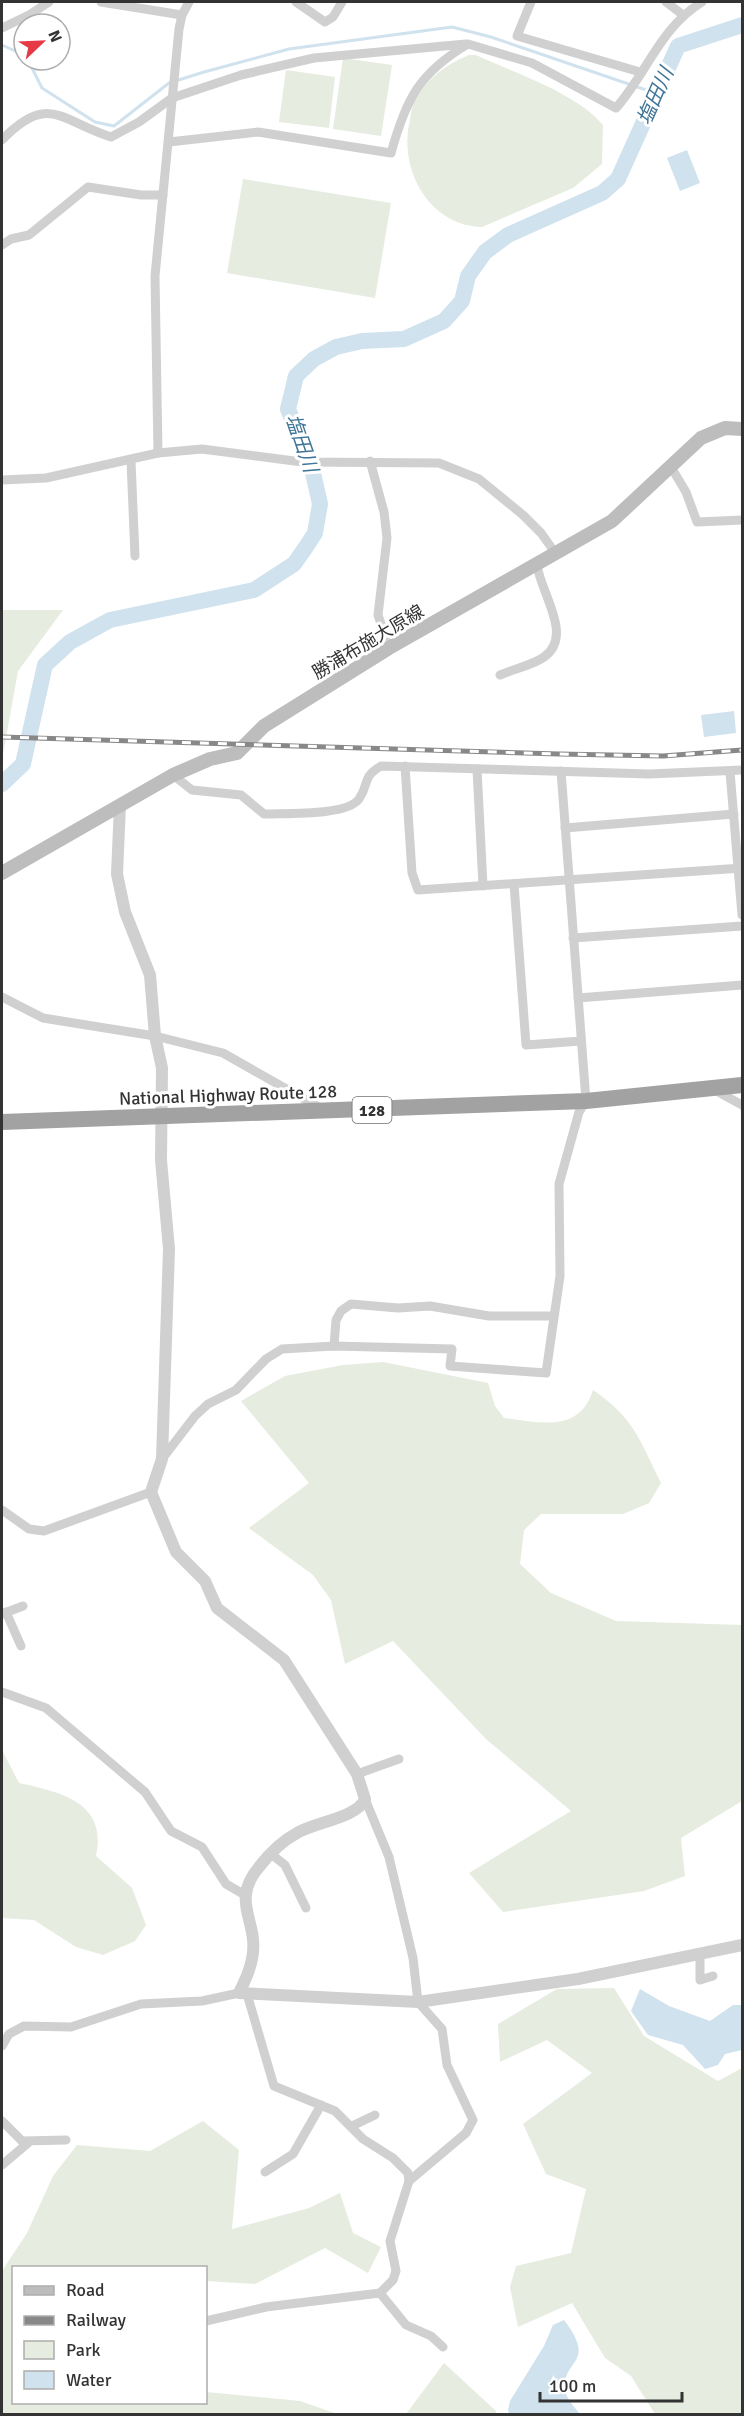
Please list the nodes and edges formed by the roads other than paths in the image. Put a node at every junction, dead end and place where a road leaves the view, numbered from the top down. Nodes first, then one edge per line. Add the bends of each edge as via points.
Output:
1 (49, 2) edge
2 (101, 2) edge
3 (189, 2) edge
4 (296, 2) edge
5 (342, 2) edge
6 (531, 2) edge
7 (666, 2) edge
8 (702, 2) edge
9 (182, 15) junction
10 (684, 15) junction
11 (2, 28) edge
12 (468, 44) junction
13 (636, 81) junction
14 (172, 98) junction
15 (2, 140) edge
16 (170, 142) junction
17 (163, 195) junction
18 (2, 245) edge
19 (742, 429) edge
20 (158, 453) junction
21 (130, 461) junction
22 (370, 461) junction
23 (671, 467) junction
24 (2, 480) edge
25 (742, 520) edge
26 (556, 554) junction
27 (135, 556) dead end
28 (537, 565) junction
29 (389, 648) junction
30 (500, 675) dead end
31 (405, 766) junction
32 (477, 769) junction
33 (742, 770) edge
34 (561, 771) junction
35 (730, 772) junction
36 (173, 775) junction
37 (120, 805) junction
38 (734, 814) junction
39 (565, 828) junction
40 (740, 869) edge
41 (2, 873) edge
42 (569, 880) junction
43 (513, 884) junction
44 (483, 886) junction
45 (742, 915) edge
46 (742, 926) edge
47 (573, 938) junction
48 (742, 985) edge
49 (2, 996) edge
50 (578, 998) junction
51 (155, 1036) junction
52 (581, 1041) junction
53 (742, 1085) edge
54 (712, 1089) junction
55 (586, 1101) junction
56 (742, 1105) edge
57 (327, 1112) junction
58 (163, 1117) junction
59 (2, 1122) edge
60 (554, 1316) junction
61 (334, 1346) junction
62 (162, 1459) junction
63 (151, 1492) junction
64 (2, 1510) edge
65 (23, 1606) dead end
66 (4, 1613) edge
67 (21, 1646) dead end
68 (2, 1692) edge
69 (399, 1759) dead end
70 (357, 1774) junction
71 (365, 1799) junction
72 (271, 1854) junction
73 (244, 1895) junction
74 (306, 1908) dead end
75 (742, 1945) edge
76 (700, 1954) junction
77 (712, 1976) dead end
78 (243, 1994) junction
79 (418, 2002) junction
80 (2, 2046) edge
81 (321, 2105) junction
82 (375, 2115) dead end
83 (2, 2121) edge
84 (352, 2126) junction
85 (66, 2140) dead end
86 (28, 2143) junction
87 (2, 2165) edge
88 (265, 2172) dead end
89 (410, 2181) junction
90 (380, 2294) junction
91 (207, 2321) edge
92 (443, 2347) dead end

1 - 11 street
2 - 9 street
3 - 9 street
4 - 5 street via 325,22
6 - 13 street via 517,36
7 - 10 street
8 - 10 street
9 - 14 street
10 - 13 street via 661,40
12 - 13 street via 532,63 616,108
12 - 14 street via 314,58 241,75
12 - 16 street via 441,60 418,86 402,113 391,153 258,132
14 - 15 street via 111,137 88,130 63,114 38,114 16,125
14 - 16 street
16 - 17 street
17 - 18 street via 88,187 28,235
17 - 20 street via 155,276
19 - 23 main road, 勝浦布施大原線 via 725,428 701,438
20 - 21 street
20 - 22 street via 213,448 302,462
21 - 24 street via 46,478
21 - 27 street
22 - 26 street via 439,463 479,479 523,515
22 - 29 street via 387,538 378,615
23 - 25 street via 697,522
23 - 26 main road, 勝浦布施大原線 via 612,521
26 - 28 main road, 勝浦布施大原線
28 - 29 main road, 勝浦布施大原線
28 - 30 street via 539,582 557,624 557,637 544,657
29 - 36 main road, 勝浦布施大原線 via 264,726 237,753 210,759
31 - 32 street
31 - 36 street via 381,766 369,773 360,798 345,810 264,814 241,795 192,790
31 - 44 street via 412,873 418,890
32 - 34 street
32 - 44 street
33 - 35 street
34 - 35 street
34 - 39 street
35 - 38 street
36 - 37 main road, 勝浦布施大原線
37 - 41 main road, 勝浦布施大原線
37 - 51 street via 117,874 125,912 150,975
38 - 39 street
38 - 40 street
39 - 42 street
40 - 42 street
40 - 45 street
42 - 43 street
42 - 47 street
43 - 44 street
43 - 52 street via 526,1045
46 - 47 street
47 - 50 street
48 - 50 street
49 - 51 street via 43,1018
50 - 52 street
51 - 57 street via 223,1053
51 - 58 street via 162,1068
52 - 55 street
53 - 54 highway, National Highway Route 128 / 128
54 - 55 highway, National Highway Route 128 / 128
54 - 56 street
55 - 57 highway, National Highway Route 128 / 128
55 - 60 street via 579,1112 559,1184 560,1257
57 - 58 highway, National Highway Route 128 / 128
58 - 59 highway, National Highway Route 128 / 128
58 - 62 street via 161,1160 169,1250
60 - 61 street via 489,1316 430,1306 351,1305 336,1320
60 - 61 street via 546,1373 450,1366 452,1349
61 - 62 street via 282,1349 266,1359 236,1390 208,1404 195,1416
62 - 63 street
63 - 64 street via 44,1530 28,1529
63 - 70 street via 176,1552 205,1581 217,1608 284,1660
65 - 66 street
66 - 67 street
68 - 73 street via 46,1708 146,1792 171,1831 202,1847 225,1884
69 - 70 street
70 - 71 street
71 - 72 street via 358,1810 297,1832
71 - 79 street via 389,1857 413,1958
72 - 73 street via 257,1869
72 - 74 street via 285,1865
73 - 78 street via 253,1958
75 - 76 street
76 - 77 street via 700,1980
76 - 79 street via 556,1983
78 - 79 street
78 - 80 street via 141,2004 71,2027 24,2026 9,2034
78 - 81 street via 274,2086
79 - 89 street via 442,2029 447,2065 473,2120 466,2133
81 - 84 street
81 - 88 street via 293,2154
82 - 84 street
83 - 86 street via 16,2137
84 - 89 street via 363,2139 393,2158 408,2173
85 - 86 street
86 - 87 street
89 - 90 street via 390,2241 396,2271
90 - 91 street via 266,2307
90 - 92 street via 406,2325 431,2336

